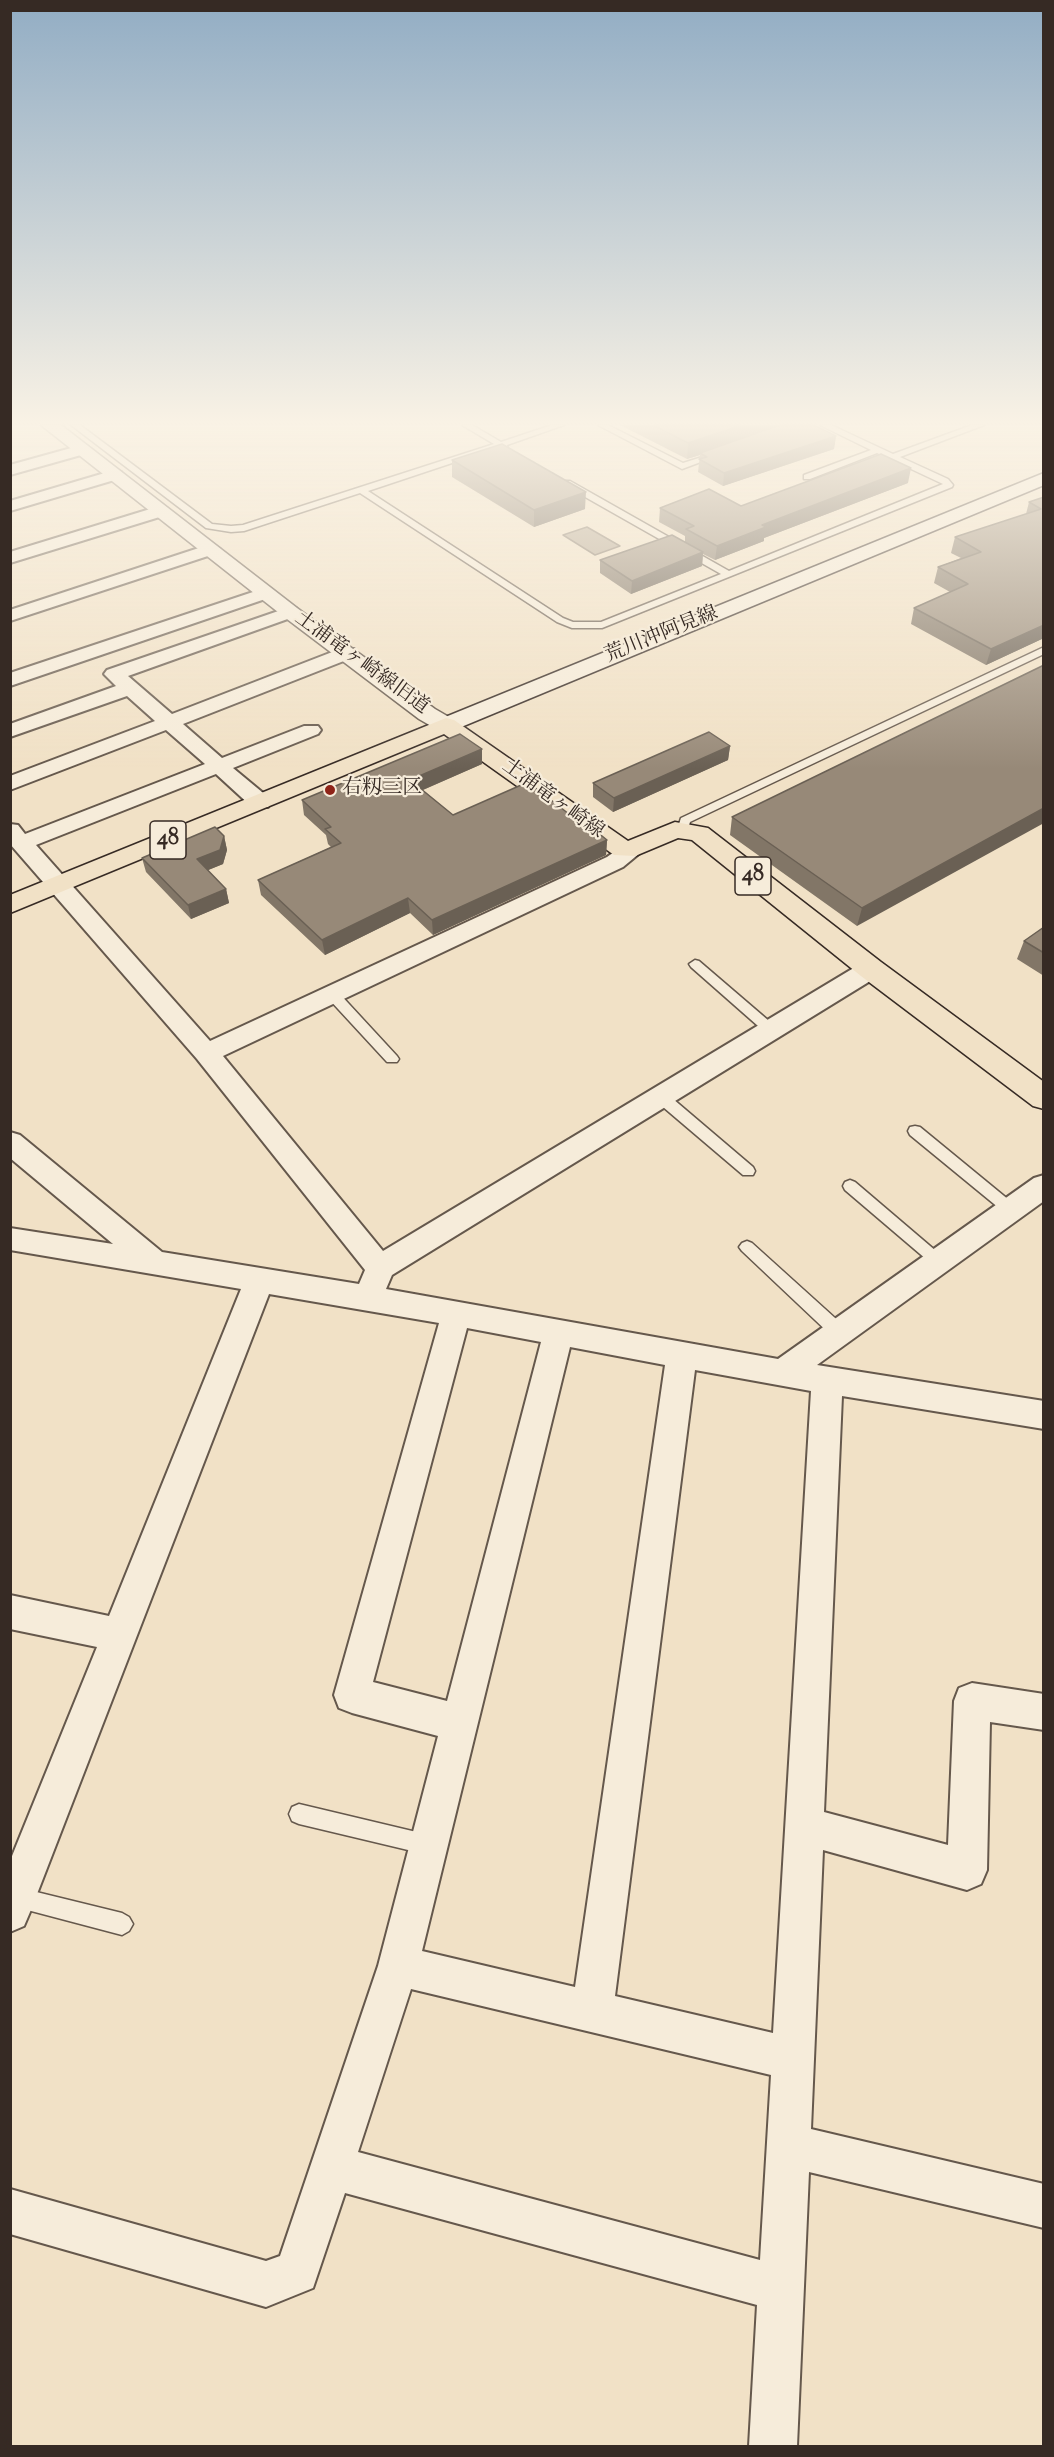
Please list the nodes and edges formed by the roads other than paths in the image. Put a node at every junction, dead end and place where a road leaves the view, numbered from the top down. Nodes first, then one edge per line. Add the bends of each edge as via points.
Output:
1 (69, 540) edge
2 (198, 540) edge
3 (439, 540) edge
4 (667, 540) edge
5 (813, 540) edge
6 (895, 540) edge
7 (211, 549) junction
8 (10, 558) edge
9 (728, 574) junction
10 (265, 593) junction
11 (290, 612) junction
12 (10, 616) edge
13 (103, 648) junction
14 (1044, 650) edge
15 (347, 653) junction
16 (129, 679) junction
17 (10, 680) edge
18 (170, 722) junction
19 (446, 725) junction
20 (311, 730) dead end
21 (10, 731) edge
22 (219, 765) junction
23 (10, 784) edge
24 (260, 802) junction
25 (683, 830) junction
26 (16, 837) edge
27 (635, 848) junction
28 (58, 885) junction
29 (10, 905) edge
30 (696, 964) dead end
31 (871, 969) junction
32 (332, 994) junction
33 (771, 1030) junction
34 (206, 1053) junction
35 (392, 1059) dead end
36 (661, 1097) junction
37 (1044, 1098) edge
38 (915, 1131) dead end
39 (10, 1142) edge
40 (748, 1171) dead end
41 (850, 1186) dead end
42 (1044, 1186) edge
43 (1011, 1209) junction
44 (10, 1239) edge
45 (747, 1247) dead end
46 (938, 1261) junction
47 (156, 1264) junction
48 (380, 1268) junction
49 (259, 1281) junction
50 (368, 1298) junction
51 (456, 1315) junction
52 (839, 1332) junction
53 (558, 1333) junction
54 (682, 1355) junction
55 (782, 1373) junction
56 (827, 1380) junction
57 (1044, 1415) edge
58 (10, 1612) edge
59 (119, 1635) junction
60 (1044, 1712) edge
61 (459, 1723) junction
62 (299, 1814) dead end
63 (805, 1826) junction
64 (429, 1845) junction
65 (13, 1904) edge
66 (122, 1924) dead end
67 (398, 1966) junction
68 (592, 2012) junction
69 (793, 2059) junction
70 (788, 2145) junction
71 (332, 2167) junction
72 (1044, 2206) edge
73 (10, 2211) edge
74 (781, 2289) junction
75 (773, 2446) edge

1 - 8 street
2 - 7 street, 土浦竜ヶ崎線旧道
3 - 9 lane via 572,625 602,625
4 - 9 lane
5 - 9 lane
6 - 19 street, 荒川沖阿見線
7 - 10 street, 土浦竜ヶ崎線旧道
7 - 12 street
10 - 11 street, 土浦竜ヶ崎線旧道
10 - 13 street
11 - 15 street, 土浦竜ヶ崎線旧道
11 - 16 street
13 - 16 street
13 - 17 street
14 - 25 lane via 684,820
15 - 18 street
15 - 19 street, 土浦竜ヶ崎線旧道
16 - 18 street
16 - 21 street
18 - 22 street
18 - 23 street
19 - 24 main road, 48
19 - 27 main road, 土浦竜ヶ崎線 via 614,844 623,849
20 - 22 street
22 - 24 street
22 - 26 street
24 - 28 main road, 48
25 - 27 main road, 土浦竜ヶ崎線 via 668,832
25 - 31 main road, 48 via 699,833
26 - 28 street
27 - 32 street via 615,862
28 - 29 main road, 48
28 - 34 street
30 - 33 lane
31 - 33 street
31 - 37 main road, 48
32 - 34 street
32 - 35 lane
33 - 36 street
34 - 48 street
36 - 40 lane
36 - 48 street
38 - 43 lane
39 - 47 street
41 - 46 lane
42 - 43 street
43 - 46 street
44 - 47 street
45 - 52 lane
46 - 52 street
47 - 49 street
48 - 50 street
49 - 50 street
49 - 59 street
50 - 51 street
51 - 53 street
51 - 61 street via 352,1695
52 - 55 street
53 - 54 street
53 - 61 street
54 - 55 street
54 - 68 street
55 - 56 street
56 - 57 street
56 - 63 street
58 - 59 street
59 - 65 street
60 - 63 street via 972,1701 967,1870
61 - 64 street
62 - 64 lane
63 - 69 street
64 - 67 street
65 - 66 lane
67 - 68 street
67 - 71 street
68 - 69 street
69 - 70 street
70 - 72 street
70 - 74 street
71 - 73 street via 297,2272 266,2284
71 - 74 street
74 - 75 street

